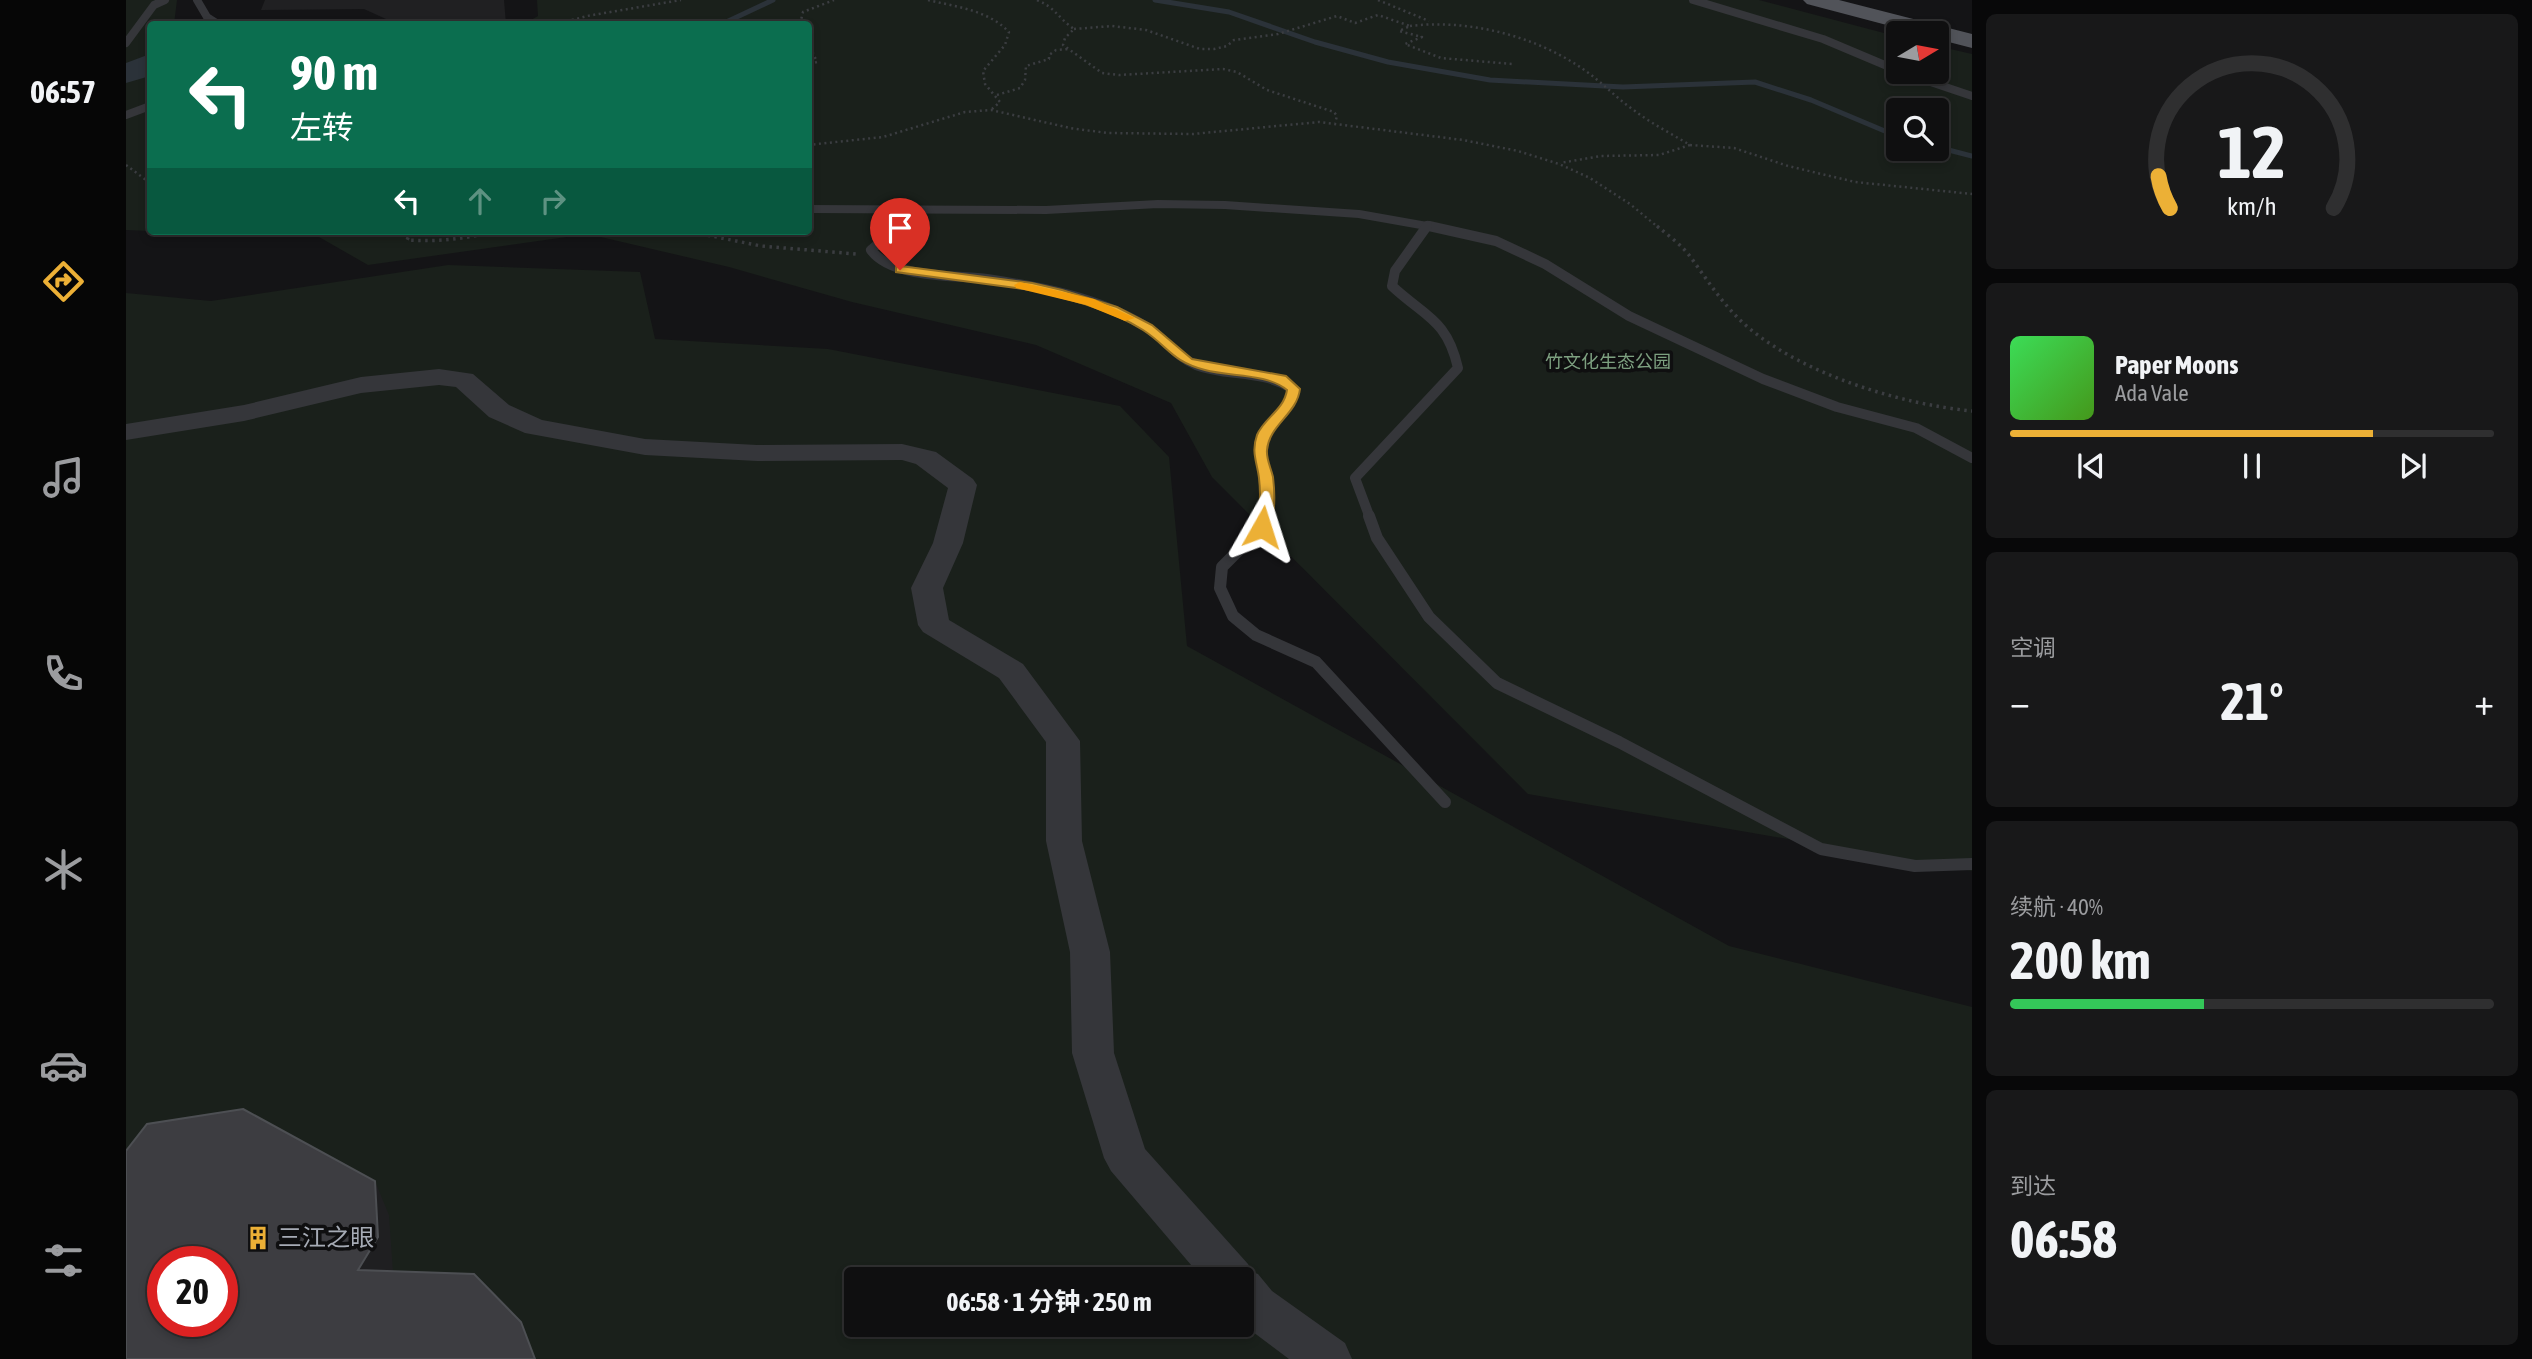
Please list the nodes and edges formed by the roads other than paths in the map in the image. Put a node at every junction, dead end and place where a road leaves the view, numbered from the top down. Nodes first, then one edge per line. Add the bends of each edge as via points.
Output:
1 (165, 0) edge
2 (197, 0) edge
3 (1693, 0) edge
4 (1814, 0) edge
5 (1880, 0) edge
6 (212, 21) edge
7 (1972, 23) edge
8 (1972, 41) edge
9 (126, 43) edge
10 (1886, 65) edge
11 (1937, 84) edge
12 (1972, 96) edge
13 (147, 107) edge
14 (126, 115) edge
15 (812, 209) edge
16 (925, 209) junction
17 (1428, 225) junction
18 (126, 432) edge
19 (1972, 458) edge
20 (1445, 802) dead end
21 (1972, 864) edge
22 (1221, 1267) edge
23 (1254, 1305) edge
24 (1328, 1359) edge

1 - 9 lane via 154,5
2 - 6 lane
3 - 10 lane via 1785,24
4 - 8 main road
5 - 7 main road
11 - 12 lane
13 - 14 lane
15 - 16 lane
16 - 17 lane via 1225,205 1336,212
16 - 20 lane via 919,220 879,240 871,250 879,261 900,270 1032,286 1090,302 1148,328 1187,361 1281,379 1293,389 1292,400 1264,433 1260,452 1267,512 1262,527 1222,568 1220,588 1233,616 1256,635 1316,662
17 - 19 lane via 1496,241 1545,264 1629,316 1763,379 1837,407 1916,428
17 - 21 lane via 1395,271 1392,286 1406,302 1438,321 1454,343 1458,368 1356,478 1377,538 1429,617 1497,682 1821,849 1915,866
18 - 22 street via 219,418 361,385 439,377 464,380 499,411 549,430 659,448 902,452 926,458 947,471 963,485 948,543 927,588 934,625 1011,671 1063,741 1064,841 1090,952 1093,1053 1126,1158
23 - 24 street

